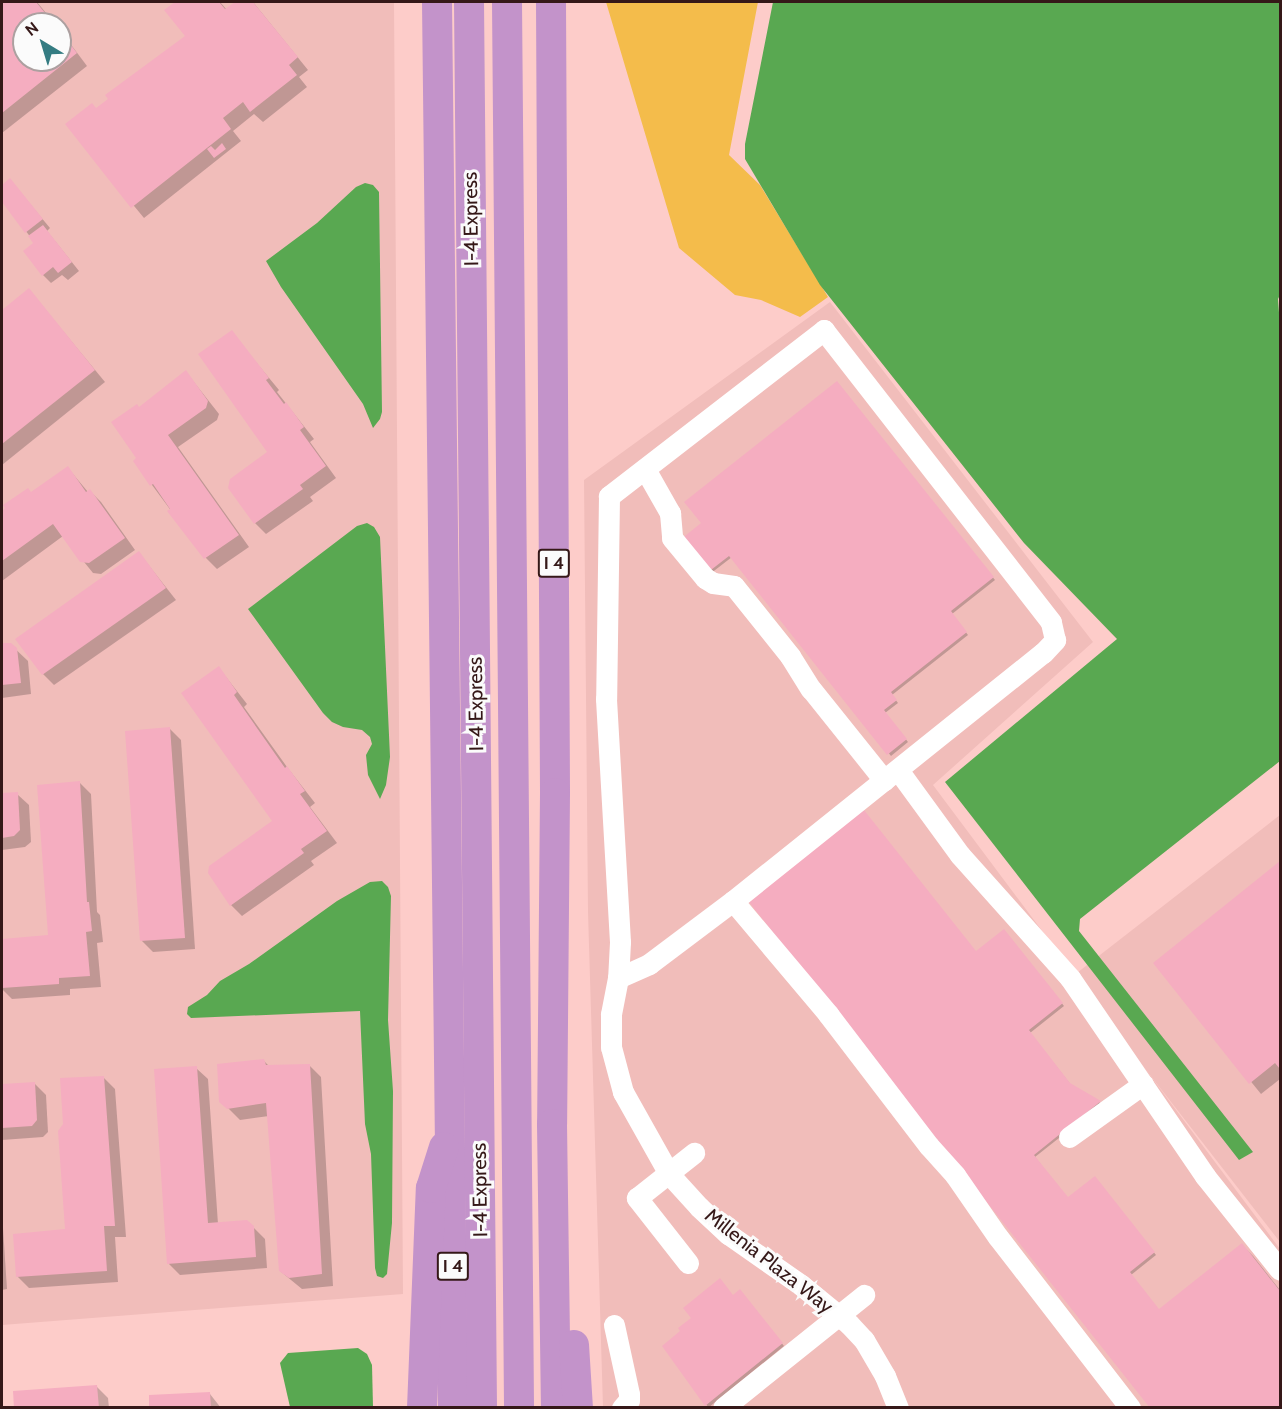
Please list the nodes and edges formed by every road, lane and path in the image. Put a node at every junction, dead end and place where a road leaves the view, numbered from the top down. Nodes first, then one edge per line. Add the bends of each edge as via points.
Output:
1 (437, 2) edge
2 (469, 2) edge
3 (507, 2) edge
4 (551, 2) edge
5 (645, 469) junction
6 (891, 775) junction
7 (733, 901) junction
8 (618, 978) junction
9 (1143, 1084) junction
10 (452, 1124) junction
11 (1069, 1137) dead end
12 (694, 1154) dead end
13 (669, 1174) junction
14 (553, 1218) junction
15 (688, 1263) dead end
16 (1281, 1270) edge
17 (864, 1295) dead end
18 (838, 1315) junction
19 (614, 1325) dead end
20 (422, 1407) edge
21 (453, 1407) edge
22 (482, 1407) edge
23 (519, 1407) edge
24 (556, 1407) edge
25 (578, 1407) edge
26 (622, 1407) edge
27 (723, 1407) edge
28 (898, 1407) edge
29 (1130, 1407) edge

1 - 10 highway, I 4
2 - 22 highway, I-4 Express
3 - 23 highway, I-4 Express
4 - 14 highway, I 4
5 - 6 street via 670,513 672,538 705,578 713,584 734,586 811,689
5 - 6 street via 824,330 1051,622 1055,640
5 - 8 street, Millenia Plaza Way via 609,496 605,647 620,942
6 - 7 street
6 - 9 street via 1070,978
7 - 8 street via 650,964
7 - 29 street via 955,1175 998,1237
8 - 13 street, Millenia Plaza Way via 610,1047 623,1092
9 - 11 street
9 - 16 street via 1205,1176
10 - 20 highway via 431,1188
10 - 21 highway, I 4
12 - 13 street
13 - 15 street via 637,1198
13 - 18 street, Millenia Plaza Way via 728,1234
14 - 24 highway, I 4
14 - 25 highway via 569,1259
17 - 18 street
18 - 27 street
18 - 28 street, Millenia Plaza Way via 864,1340
19 - 26 street via 630,1394

